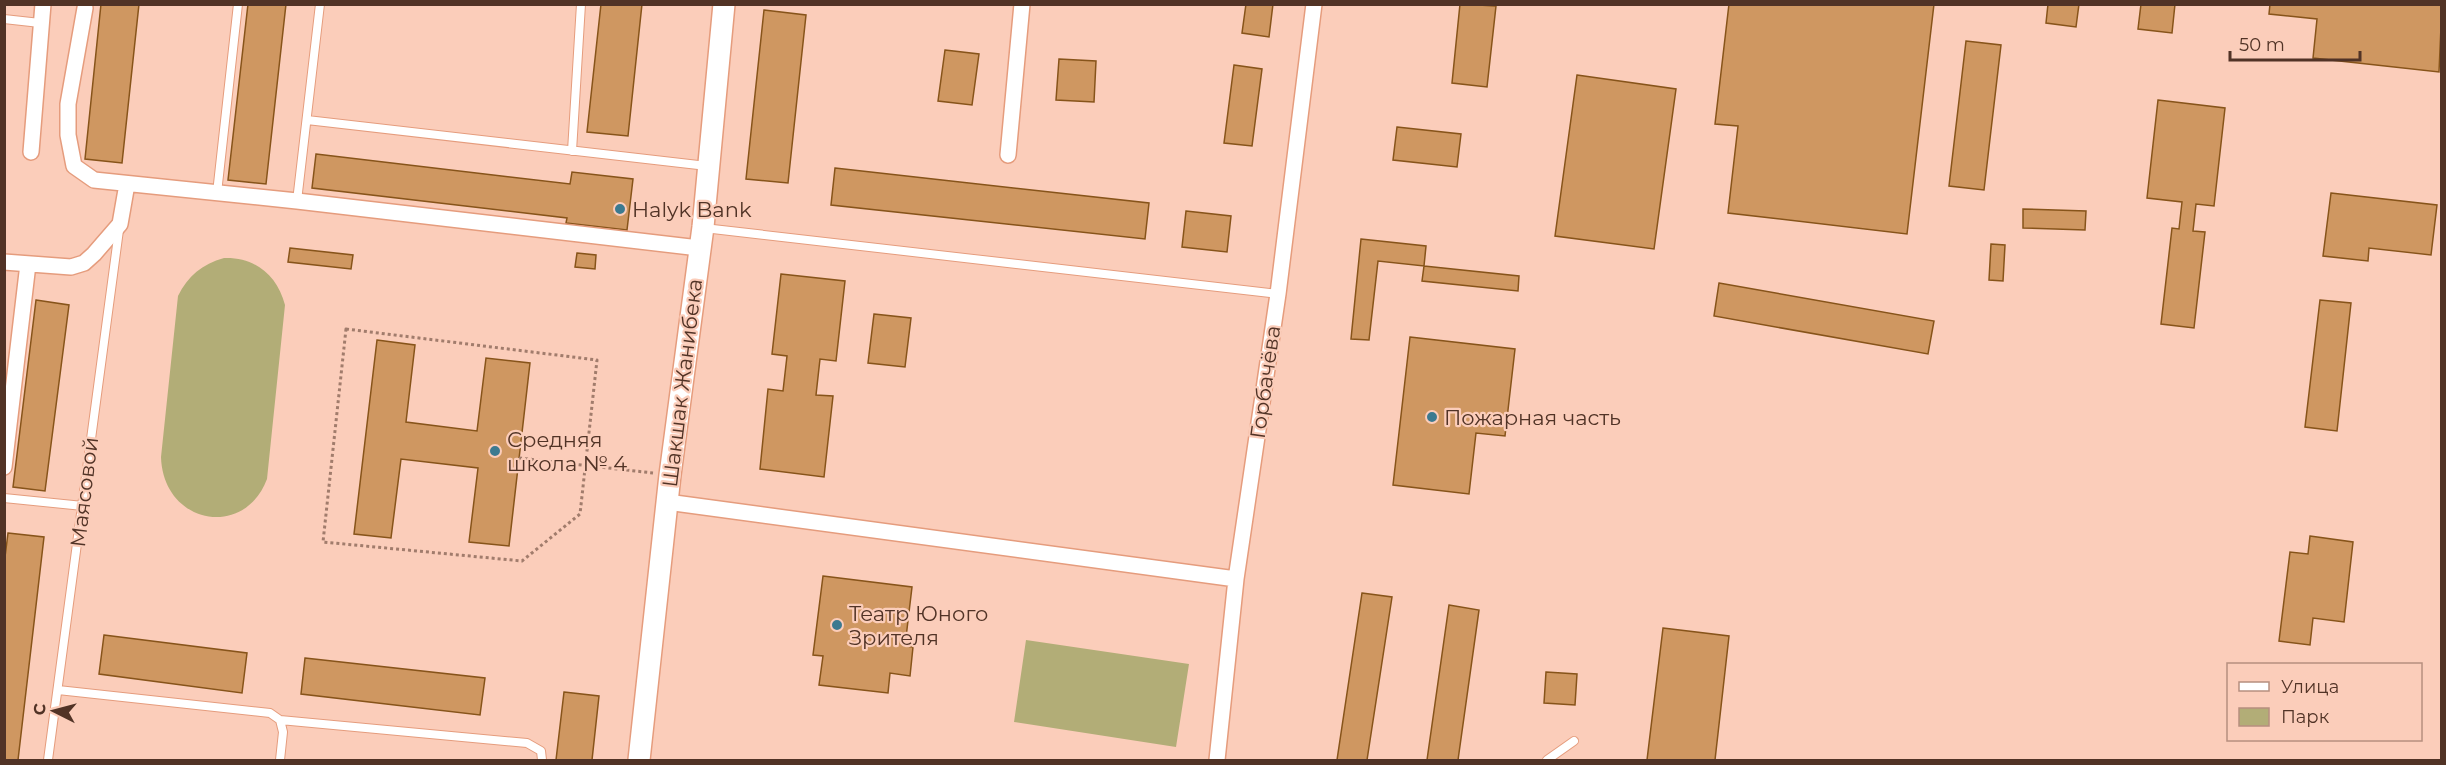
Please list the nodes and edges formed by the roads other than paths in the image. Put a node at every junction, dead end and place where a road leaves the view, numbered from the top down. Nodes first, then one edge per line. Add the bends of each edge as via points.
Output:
1 (43, 4) edge
2 (238, 4) edge
3 (320, 4) edge
4 (581, 4) edge
5 (724, 4) edge
6 (1022, 4) edge
7 (1314, 4) edge
8 (85, 8) dead end
9 (4, 19) edge
10 (40, 23) junction
11 (307, 120) junction
12 (572, 151) junction
13 (31, 152) dead end
14 (1008, 155) dead end
15 (709, 166) junction
16 (127, 184) junction
17 (217, 193) junction
18 (297, 201) junction
19 (120, 224) junction
20 (703, 227) junction
21 (699, 249) junction
22 (4, 262) edge
23 (28, 264) junction
24 (1278, 294) junction
25 (4, 467) edge
26 (4, 498) edge
27 (667, 502) junction
28 (82, 506) junction
29 (1236, 579) junction
30 (58, 690) junction
31 (280, 720) junction
32 (1574, 741) dead end
33 (48, 760) edge
34 (280, 760) edge
35 (542, 760) edge
36 (639, 760) edge
37 (1217, 760) edge
38 (1547, 760) edge

1 - 10 street
2 - 17 lane
3 - 11 lane
4 - 12 lane
5 - 15 main road, Шакшак Жанибека
6 - 14 street
7 - 24 street, Горбачёва
8 - 16 street via 68,104 74,166 94,180
9 - 10 lane
10 - 13 street
11 - 12 lane
11 - 18 lane
12 - 15 lane
15 - 20 main road, Шакшак Жанибека
16 - 17 street
16 - 19 street
17 - 18 street
18 - 21 street
19 - 23 street via 84,263 71,267
19 - 28 lane, Маясовой
20 - 21 main road, Шакшак Жанибека
20 - 24 lane
21 - 27 main road, Шакшак Жанибека
22 - 23 street
23 - 25 street
24 - 29 street, Горбачёва
26 - 28 lane
27 - 29 street
27 - 36 main road, Шакшак Жанибека
28 - 30 lane, Маясовой
29 - 37 street, Горбачёва
30 - 31 lane via 270,713
30 - 33 lane, Маясовой
31 - 34 lane
31 - 35 lane via 527,743 541,751
32 - 38 lane

